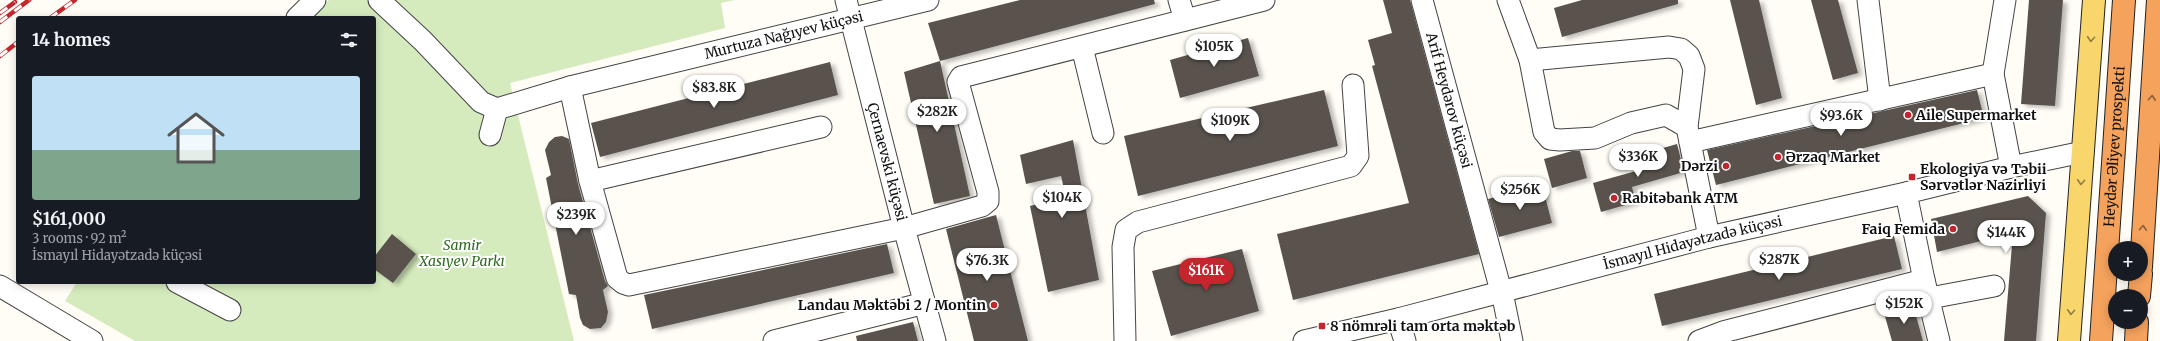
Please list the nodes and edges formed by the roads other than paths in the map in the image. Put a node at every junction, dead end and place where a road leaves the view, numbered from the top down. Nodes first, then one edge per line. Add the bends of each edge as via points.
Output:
1 (315, 0) edge
2 (379, 0) edge
3 (928, 0) edge
4 (1179, 0) edge
5 (1264, 0) edge
6 (1422, 0) edge
7 (1508, 0) edge
8 (1868, 0) edge
9 (2005, 0) edge
10 (2094, 0) edge
11 (2124, 0) edge
12 (2158, 0) edge
13 (848, 9) edge
14 (299, 16) edge
15 (1185, 20) junction
16 (1082, 47) junction
17 (1530, 60) junction
18 (1993, 74) junction
19 (1353, 85) dead end
20 (570, 87) junction
21 (1880, 100) junction
22 (497, 110) junction
23 (820, 127) dead end
24 (1103, 133) dead end
25 (490, 135) dead end
26 (1688, 135) junction
27 (2083, 152) junction
28 (2011, 166) junction
29 (590, 181) junction
30 (1906, 193) junction
31 (904, 228) junction
32 (1709, 237) junction
33 (2143, 241) edge
34 (181, 284) edge
35 (0, 286) edge
36 (1994, 286) dead end
37 (1927, 289) junction
38 (1501, 292) junction
39 (925, 304) junction
40 (230, 310) dead end
41 (1398, 319) junction
42 (2137, 329) edge
43 (1338, 337) edge
44 (92, 341) edge
45 (774, 341) edge
46 (935, 341) edge
47 (1125, 341) edge
48 (1304, 341) edge
49 (1405, 341) edge
50 (1512, 341) edge
51 (1699, 341) edge
52 (1939, 341) edge
53 (2069, 341) edge
54 (2102, 341) edge
55 (2136, 341) edge

1 - 14 street
2 - 22 street via 423,41 481,102
3 - 13 street, Murtuza Nağıyev küçəsi
4 - 15 street
5 - 15 street
6 - 38 street, Arif Heydərov küçəsi
7 - 17 street
8 - 21 street
9 - 18 street
10 -> 27 main road
11 - 54 highway, Heydər Əliyev prospekti
33 -> 12 highway
13 - 20 street, Murtuza Nağıyev küçəsi
13 - 31 street, Çernaevski küçəsi
15 - 16 street
16 - 24 street
16 - 31 street via 961,77 958,82 988,192 988,201 982,206
17 - 26 street via 1544,132 1550,139 1595,138 1631,123 1666,115
17 - 26 street via 1669,47 1681,49 1689,56 1694,69
18 - 21 street
18 - 28 street
19 - 47 street via 1358,156 1351,166 1138,222 1126,230 1123,247
20 - 22 street, Murtuza Nağıyev küçəsi
20 - 29 street
21 - 26 street
22 - 25 street
23 - 29 street
26 - 32 street
27 - 28 street, İsmayıl Hidayətzadə küçəsi
27 -> 53 main road
28 - 30 street, İsmayıl Hidayətzadə küçəsi
29 - 31 street via 617,278 629,285
30 - 32 street, İsmayıl Hidayətzadə küçəsi
30 - 37 street
31 - 39 street, Çernaevski küçəsi
32 - 38 street, İsmayıl Hidayətzadə küçəsi
34 - 40 street
35 - 44 street
36 - 37 street
37 - 51 street via 1723,332
37 - 52 street
38 - 41 street, İsmayıl Hidayətzadə küçəsi
38 - 50 street, Arif Heydərov küçəsi
39 - 45 street
39 - 46 street, Çernaevski küçəsi
41 - 43 street, İsmayıl Hidayətzadə küçəsi
41 - 49 street
42 - 55 highway
43 - 48 street, İsmayıl Hidayətzadə küçəsi

